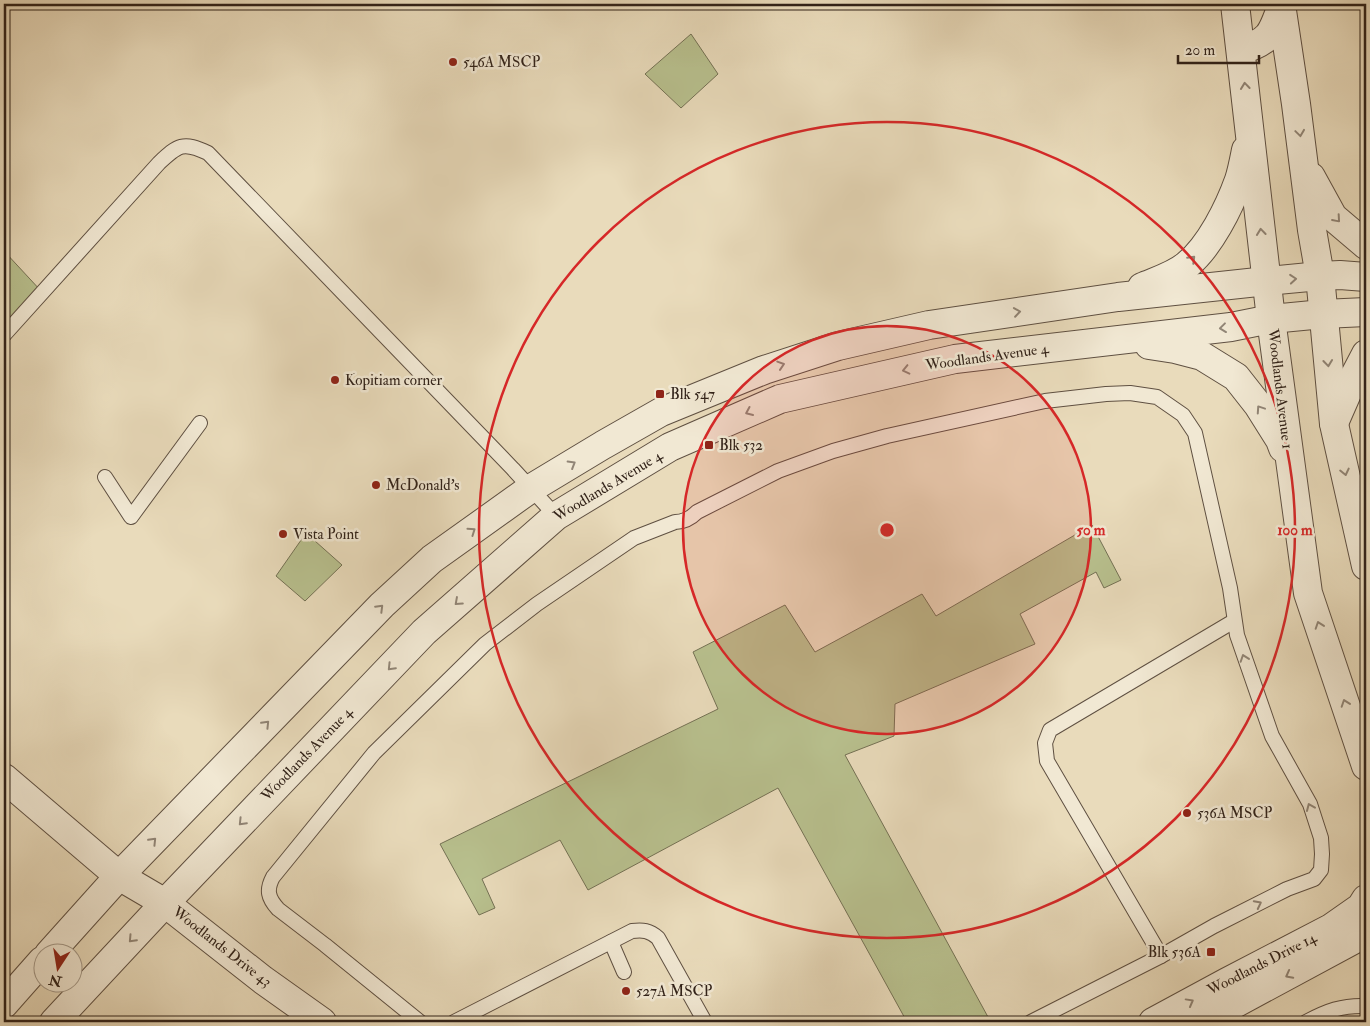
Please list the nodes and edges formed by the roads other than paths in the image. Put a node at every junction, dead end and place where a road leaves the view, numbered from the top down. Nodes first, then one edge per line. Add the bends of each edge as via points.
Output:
1 (1235, 4) edge
2 (1281, 6) edge
3 (1241, 50) junction
4 (1250, 134) junction
5 (1304, 162) junction
6 (1366, 246) edge
7 (1320, 276) junction
8 (1366, 277) edge
9 (1267, 281) junction
10 (1118, 297) junction
11 (1366, 312) edge
12 (1323, 314) junction
13 (1271, 319) junction
14 (4, 335) edge
15 (1092, 343) junction
16 (1366, 354) edge
17 (200, 423) dead end
18 (1334, 424) junction
19 (1290, 467) junction
20 (105, 477) dead end
21 (522, 479) junction
22 (556, 516) junction
23 (1366, 566) edge
24 (1234, 621) junction
25 (1366, 766) edge
26 (4, 778) edge
27 (119, 876) junction
28 (1366, 900) edge
29 (165, 903) junction
30 (1366, 933) edge
31 (611, 942) junction
32 (58, 944) edge
33 (1161, 956) junction
34 (32, 972) edge
35 (624, 972) dead end
36 (4, 1004) edge
37 (1366, 1006) edge
38 (54, 1022) edge
39 (322, 1022) edge
40 (420, 1022) edge
41 (454, 1022) edge
42 (705, 1022) edge
43 (1031, 1022) edge
44 (1153, 1022) edge
45 (1201, 1022) edge
46 (1306, 1022) edge

1 - 3 street, Woodlands Avenue 1
2 - 3 street via 1273,30 1264,40
2 -> 5 street
4 -> 3 street, Woodlands Avenue 1
9 -> 4 street, Woodlands Avenue 1
10 -> 4 street via 1186,266 1211,238 1239,181
5 -> 6 street via 1333,217
5 - 7 street
7 - 8 street
9 -> 7 street
7 - 12 street
9 - 10 street
9 - 13 street, Woodlands Avenue 1
21 -> 10 street via 603,444 661,412 774,367 838,346 929,326
11 - 12 street, Woodlands Avenue 4
12 - 13 street, Woodlands Avenue 4
12 -> 18 street
13 -> 15 street, Woodlands Avenue 4 via 1231,327
13 - 19 street, Woodlands Avenue 1
14 - 21 lane via 159,163 182,146 195,147 208,153
19 -> 15 street via 1280,440 1236,377 1202,356 1175,348
15 -> 22 street, Woodlands Avenue 4 via 955,358 780,398 670,447
16 - 18 street
17 - 20 lane via 131,517
18 -> 23 street
25 -> 19 street, Woodlands Avenue 1 via 1308,593
21 - 22 lane
27 -> 21 street via 382,605
22 -> 29 street, Woodlands Avenue 4 via 424,632
33 -> 24 lane via 1279,893 1314,879 1321,870 1321,838 1310,804 1272,736
24 - 33 lane via 1050,730 1045,742 1047,761
24 - 40 lane via 1230,588 1194,433 1183,415 1157,397 1130,393 1045,401 833,450 778,471 682,522 634,538 537,604 486,644 374,753 272,877 269,894 278,909
26 - 27 street, Woodlands Drive 43
27 - 29 street, Woodlands Drive 43
27 - 32 street
44 -> 28 street, Woodlands Drive 14 via 1331,928
29 -> 38 street, Woodlands Avenue 4
29 - 39 street, Woodlands Drive 43
30 -> 45 street, Woodlands Drive 14
31 - 35 lane
31 - 41 lane
31 - 42 lane via 632,931 651,932 658,938
33 - 43 lane
34 - 36 street
37 - 46 lane via 1324,1012

